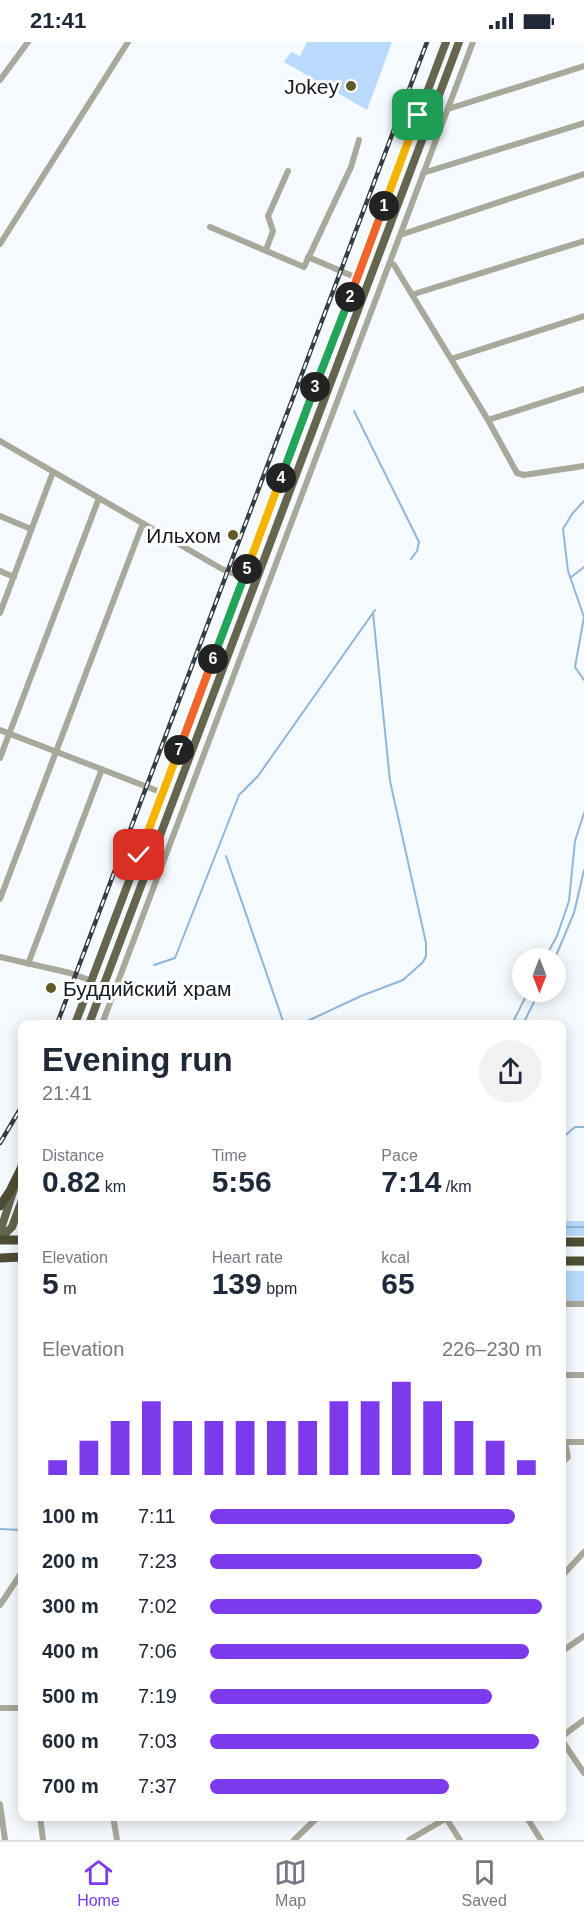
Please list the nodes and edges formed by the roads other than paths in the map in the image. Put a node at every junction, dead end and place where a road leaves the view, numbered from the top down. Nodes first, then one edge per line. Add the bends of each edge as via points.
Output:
1 (28, 42) edge
2 (128, 42) edge
3 (446, 42) edge
4 (459, 42) edge
5 (473, 42) edge
6 (584, 66) edge
7 (0, 80) edge
8 (448, 109) junction
9 (584, 123) edge
10 (359, 140) dead end
11 (288, 171) dead end
12 (423, 173) junction
13 (584, 174) edge
14 (210, 227) dead end
15 (400, 235) junction
16 (584, 241) edge
17 (0, 244) edge
18 (266, 250) junction
19 (308, 257) junction
20 (390, 263) junction
21 (357, 278) junction
22 (414, 294) junction
23 (584, 316) edge
24 (451, 359) junction
25 (584, 389) edge
26 (488, 420) junction
27 (0, 441) edge
28 (584, 466) edge
29 (53, 472) junction
30 (99, 498) junction
31 (0, 516) edge
32 (143, 523) junction
33 (31, 529) junction
34 (0, 571) edge
35 (14, 577) junction
36 (244, 578) junction
37 (0, 613) edge
38 (0, 730) edge
39 (9, 734) junction
40 (56, 751) junction
41 (0, 758) edge
42 (102, 769) junction
43 (163, 793) junction
44 (0, 898) edge
45 (0, 957) edge
46 (28, 964) junction
47 (92, 981) junction
48 (87, 993) junction
49 (99, 997) junction
50 (77, 1020) edge
51 (90, 1020) edge
52 (104, 1020) edge
53 (18, 1174) edge
54 (18, 1176) edge
55 (0, 1206) edge
56 (18, 1211) edge
57 (0, 1232) edge
58 (0, 1239) edge
59 (18, 1240) edge
60 (566, 1242) edge
61 (584, 1242) edge
62 (0, 1249) edge
63 (4, 1258) edge
64 (566, 1261) edge
65 (584, 1261) edge
66 (566, 1304) edge
67 (584, 1304) edge
68 (566, 1375) edge
69 (584, 1375) edge
70 (566, 1442) edge
71 (584, 1442) edge
72 (584, 1552) edge
73 (566, 1572) edge
74 (18, 1578) edge
75 (0, 1605) edge
76 (584, 1636) edge
77 (566, 1649) edge
78 (0, 1708) edge
79 (18, 1708) edge
80 (584, 1720) edge
81 (566, 1734) edge
82 (566, 1752) edge
83 (584, 1773) edge
84 (0, 1804) edge
85 (41, 1821) edge
86 (114, 1821) edge
87 (314, 1821) edge
88 (441, 1821) edge
89 (450, 1821) edge
90 (529, 1821) edge
91 (5, 1840) edge
92 (44, 1840) edge
93 (117, 1840) edge
94 (294, 1840) edge
95 (409, 1840) edge
96 (460, 1840) edge
97 (541, 1840) edge

1 - 7 street
2 - 17 street
3 - 21 main road
4 - 49 main road
5 - 8 street
6 - 8 street
8 - 12 street
9 - 12 street
10 - 19 street via 351,167
11 - 18 street via 268,216 273,231
12 - 15 street
13 - 15 street
14 - 18 street
15 - 20 street
16 - 22 street
18 - 19 street via 304,267
19 - 21 street
20 - 22 street
20 - 52 street
21 - 36 main road
22 - 24 street
23 - 24 street
24 - 26 street
25 - 26 street
26 - 28 street via 519,474
27 - 29 street
29 - 30 street
29 - 33 street
30 - 32 street
30 - 39 street
31 - 33 street
32 - 36 street
32 - 40 street
33 - 35 street
34 - 35 street
35 - 37 street
36 - 43 main road
38 - 39 street
39 - 40 street
39 - 41 street
40 - 42 street
40 - 44 street
42 - 43 street
42 - 46 street
43 - 47 main road
45 - 46 street
46 - 47 street
47 - 48 main road
48 - 49 main road
48 - 50 main road
49 - 51 main road
53 - 55 highway
54 - 57 main road
56 - 58 main road via 12,1227
58 - 59 highway
60 - 61 highway
62 - 63 main road
64 - 65 highway
66 - 67 street
68 - 69 street
70 - 71 street
72 - 73 street
74 - 75 street
76 - 77 street
78 - 79 street
80 - 81 street
82 - 83 street
84 - 91 street
85 - 92 street
86 - 93 street
87 - 94 street
88 - 95 street
89 - 96 street
90 - 97 street

